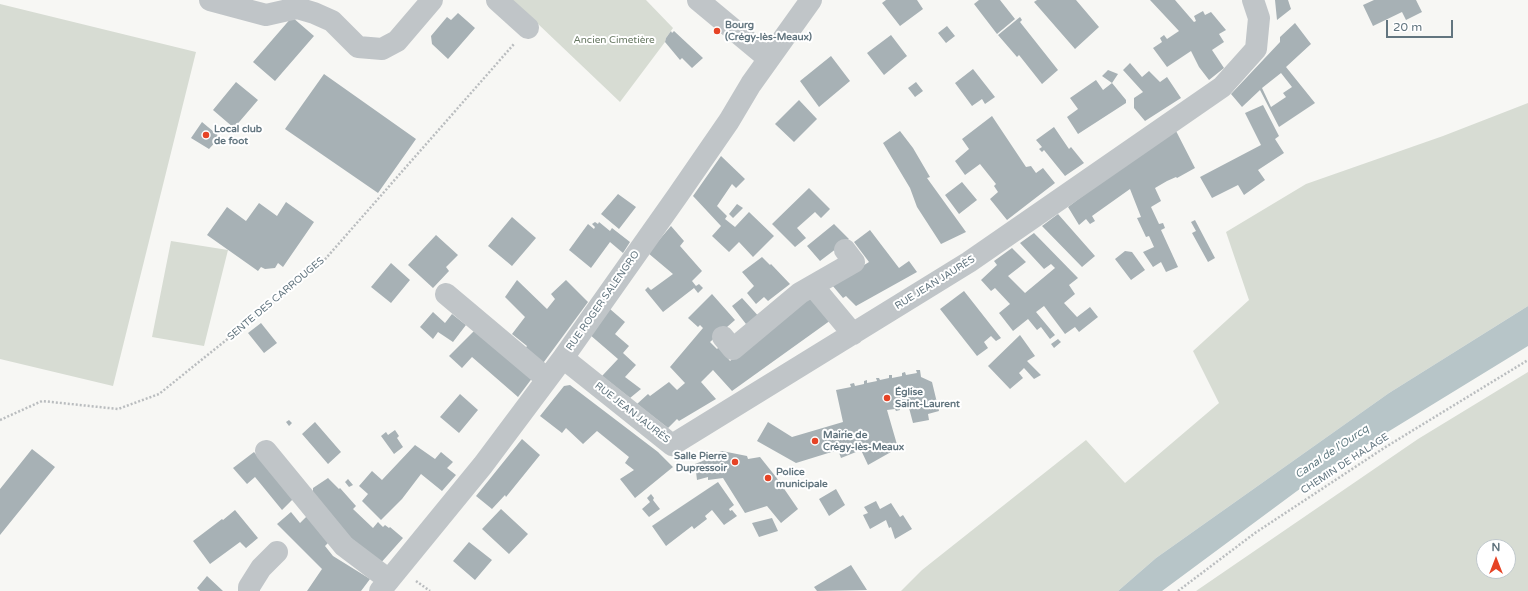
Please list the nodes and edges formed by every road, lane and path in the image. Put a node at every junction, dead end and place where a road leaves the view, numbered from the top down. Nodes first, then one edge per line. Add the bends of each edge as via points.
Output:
1 (210, 0) edge
2 (432, 0) edge
3 (497, 0) edge
4 (698, 0) edge
5 (811, 0) edge
6 (1252, 0) edge
7 (528, 28) joint
8 (769, 59) junction
9 (845, 250) dead end
10 (813, 286) junction
11 (446, 294) dead end
12 (853, 334) junction
13 (723, 337) dead end
14 (563, 358) junction
15 (1528, 360) edge
16 (547, 379) junction
17 (0, 420) edge
18 (266, 451) dead end
19 (277, 552) dead end
20 (411, 577) dead end
21 (384, 586) edge
22 (249, 591) edge
23 (430, 591) edge
24 (1178, 591) edge

1 - 2 street via 266,15 297,8 332,21 358,47 382,49 397,41
3 - 7 street
4 - 8 street
5 - 8 street, RUE ROGER SALENGRO
6 - 12 street, RUE JEAN JAURÈS via 1259,18 1256,49 1222,87 969,262
7 - 17 path, SENTE DES CARROUGES via 320,265 159,394 118,409 42,402
8 - 14 street, RUE ROGER SALENGRO via 678,195
9 - 10 street via 854,262
10 - 12 street
10 - 13 street via 800,293 733,349
11 - 16 street
12 - 14 street, RUE JEAN JAURÈS via 672,445
14 - 16 street, RUE ROGER SALENGRO
15 - 24 path, CHEMIN DE HALAGE via 1384,448 1255,534
16 - 21 street, RUE ROGER SALENGRO via 483,465
18 - 21 street via 344,546
19 - 22 street via 260,568
20 - 23 path

